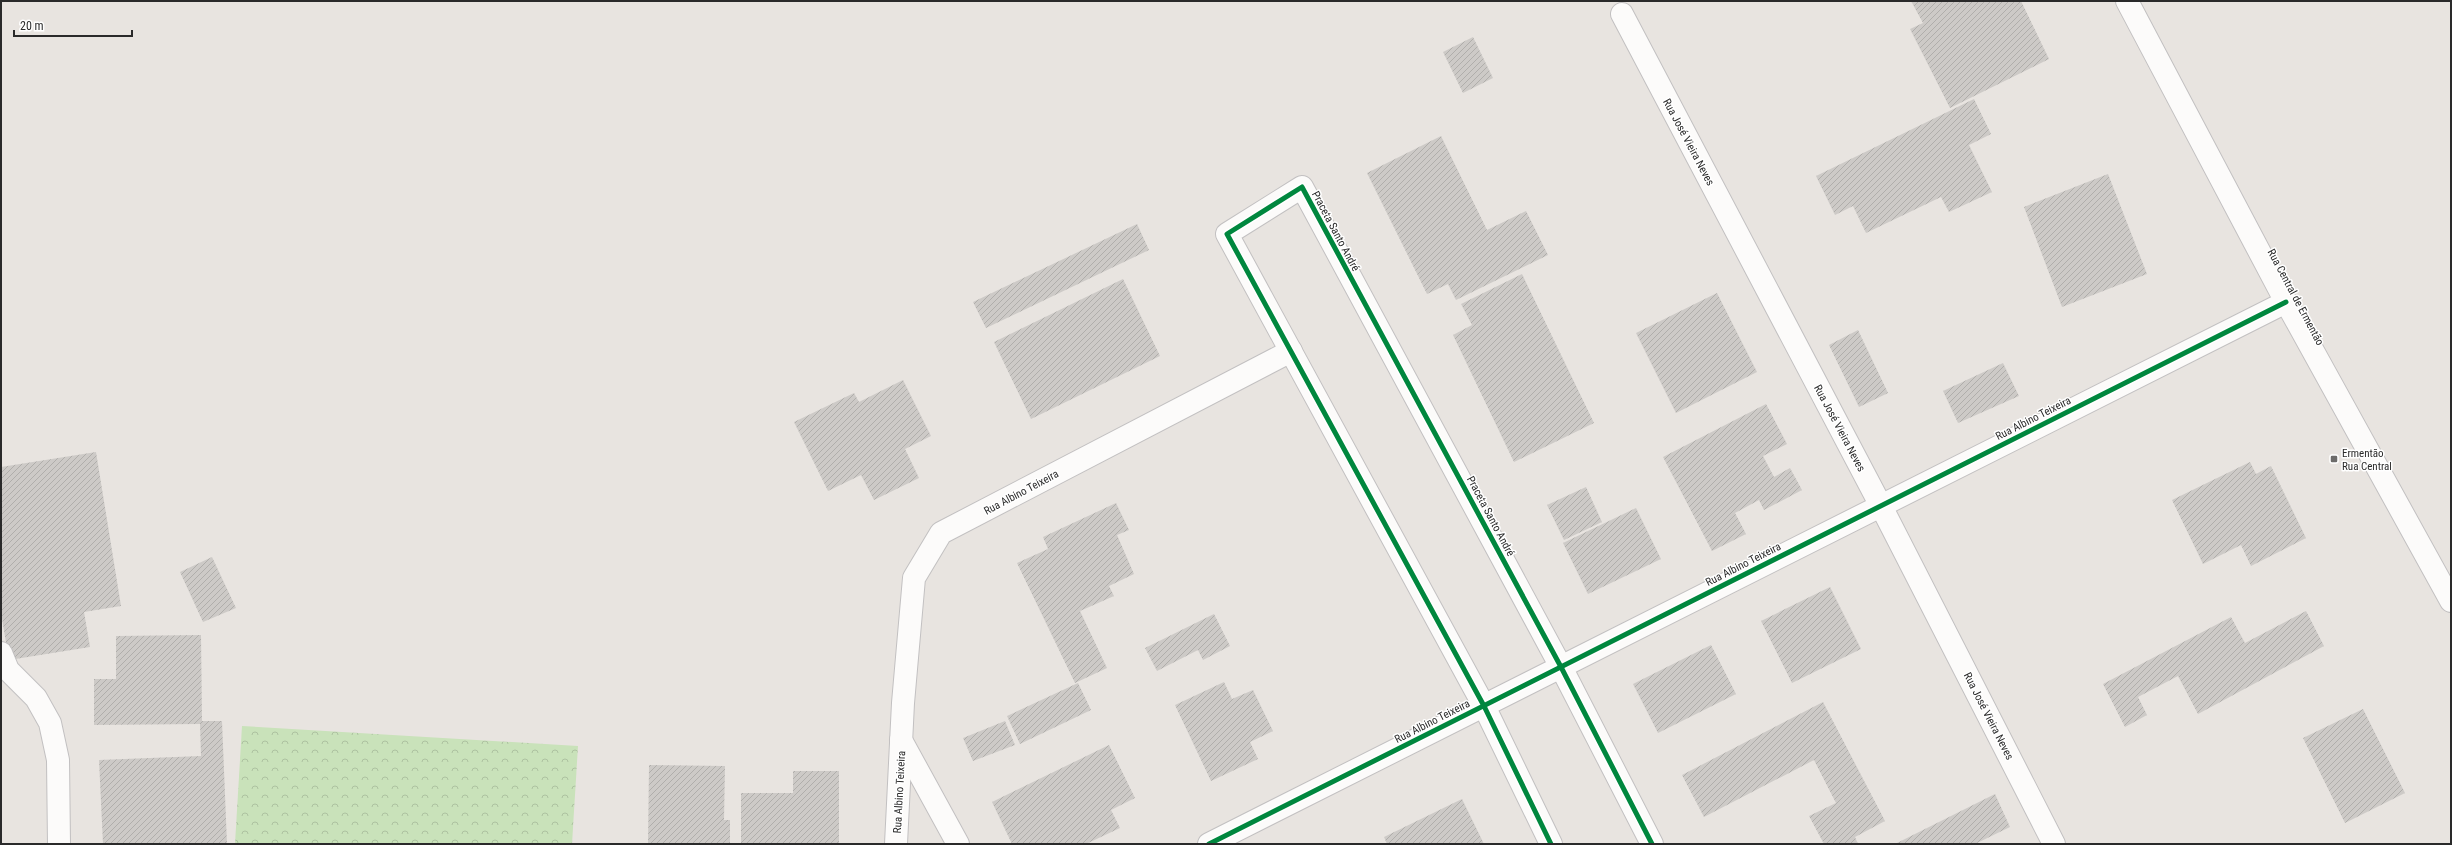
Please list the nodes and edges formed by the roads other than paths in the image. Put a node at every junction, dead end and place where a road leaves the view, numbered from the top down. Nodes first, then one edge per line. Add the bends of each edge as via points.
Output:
1 (2127, 1) edge
2 (1622, 14) dead end
3 (2286, 302) junction
4 (1291, 351) junction
5 (1881, 506) junction
6 (2451, 601) edge
7 (1, 653) edge
8 (1561, 667) junction
9 (1484, 706) junction
10 (901, 740) junction
11 (59, 844) edge
12 (896, 844) edge
13 (958, 844) edge
14 (1209, 844) edge
15 (1552, 844) edge
16 (1652, 844) edge
17 (2054, 844) edge

1 - 3 street, Rua Central de Ermentão
2 - 5 street, Rua José Vieira Neves
3 - 5 street, Rua Albino Teixeira
3 - 6 street, Rua Central de Ermentão
4 - 8 street, Praceta Santo André via 1227,234 1302,187
4 - 9 street, Praceta Santo André
4 - 10 street, Rua Albino Teixeira via 941,533 914,578
5 - 8 street, Rua Albino Teixeira
5 - 17 street, Rua José Vieira Neves
7 - 11 street via 8,670 36,698 50,723 58,760
8 - 9 street, Rua Albino Teixeira
8 - 16 street, Praceta Santo André
9 - 14 street, Rua Albino Teixeira
9 - 15 street, Praceta Santo André
10 - 12 street, Rua Albino Teixeira
10 - 13 street, Rua Albino Teixeira

